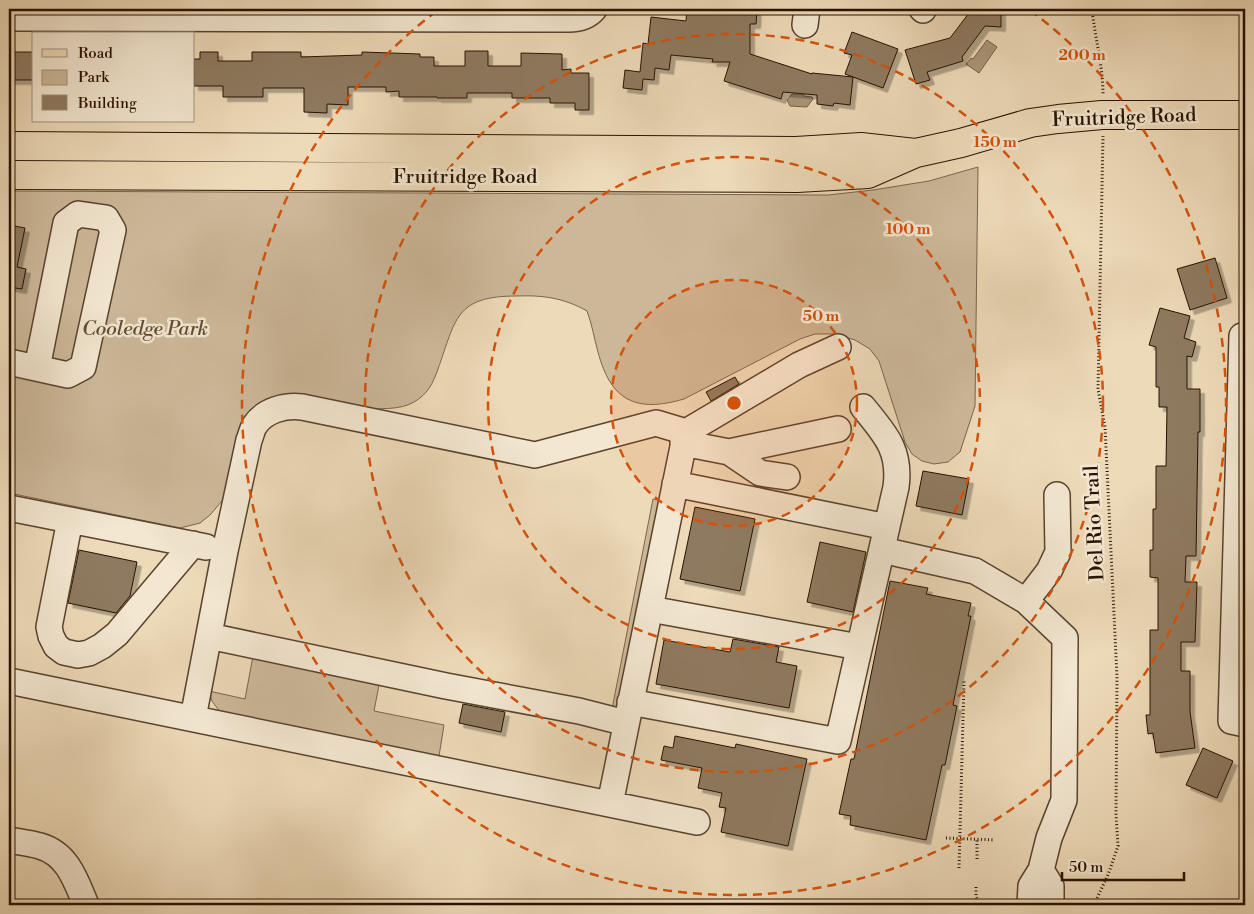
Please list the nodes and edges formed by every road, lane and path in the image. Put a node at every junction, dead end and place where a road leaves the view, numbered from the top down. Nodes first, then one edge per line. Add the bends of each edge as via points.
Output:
1 (1092, 9) edge
2 (592, 11) edge
3 (9, 18) edge
4 (1102, 94) dead end
5 (1245, 115) edge
6 (1103, 136) dead end
7 (9, 146) edge
8 (916, 153) junction
9 (9, 175) edge
10 (1244, 336) edge
11 (838, 347) dead end
12 (9, 362) edge
13 (37, 368) junction
14 (863, 407) dead end
15 (838, 429) dead end
16 (685, 438) junction
17 (729, 452) junction
18 (787, 477) dead end
19 (675, 484) junction
20 (1058, 495) dead end
21 (9, 508) edge
22 (70, 520) junction
23 (885, 538) junction
24 (192, 544) junction
25 (225, 551) junction
26 (1026, 601) junction
27 (650, 608) junction
28 (209, 636) junction
29 (859, 647) junction
30 (9, 681) edge
31 (964, 681) dead end
32 (628, 712) junction
33 (193, 718) junction
34 (1238, 723) edge
35 (610, 804) junction
36 (697, 822) dead end
37 (946, 838) dead end
38 (959, 839) junction
39 (977, 839) junction
40 (9, 840) edge
41 (995, 840) dead end
42 (976, 859) dead end
43 (959, 868) dead end
44 (1040, 870) junction
45 (976, 887) dead end
46 (86, 905) edge
47 (981, 905) edge
48 (1030, 905) edge
49 (1051, 905) edge
50 (1097, 905) edge

1 - 4 path
2 - 3 street via 577,19
5 - 8 main road, Fruitridge Road via 1077,117 1030,124
6 - 50 path, Del Rio Trail via 1098,389 1105,427 1117,676 1118,846
7 - 8 main road, Fruitridge Road via 786,150 862,147
8 - 9 main road, Fruitridge Road via 868,174 797,178
10 - 34 street
11 - 16 street via 799,365
12 - 13 street
13 - 13 street via 68,375 83,368 113,230 106,218 78,214 66,223
14 - 23 street via 891,444 897,461 896,488
15 - 17 street
16 - 17 street
16 - 19 street
16 - 25 street via 656,423 535,456 288,405 264,416 254,426
17 - 18 street via 760,473
19 - 23 street
19 - 27 street
20 - 26 street via 1058,552
21 - 22 street
22 - 24 street
22 - 24 street via 49,627 56,646 64,652 78,655 102,646 116,634
23 - 26 street via 975,571
23 - 29 street
24 - 25 street
25 - 28 street
26 - 44 street via 1065,638 1064,800
27 - 29 street
27 - 32 street
28 - 32 street via 579,711
28 - 33 street
29 - 32 street via 838,741
30 - 33 street
31 - 38 path
32 - 35 street
33 - 35 street
35 - 36 street
37 - 38 path
38 - 39 path
38 - 43 path
39 - 41 path
39 - 42 path
40 - 46 street via 40,846 64,860
44 - 48 street via 1031,886
44 - 49 street via 1051,886
45 - 47 path via 976,897

